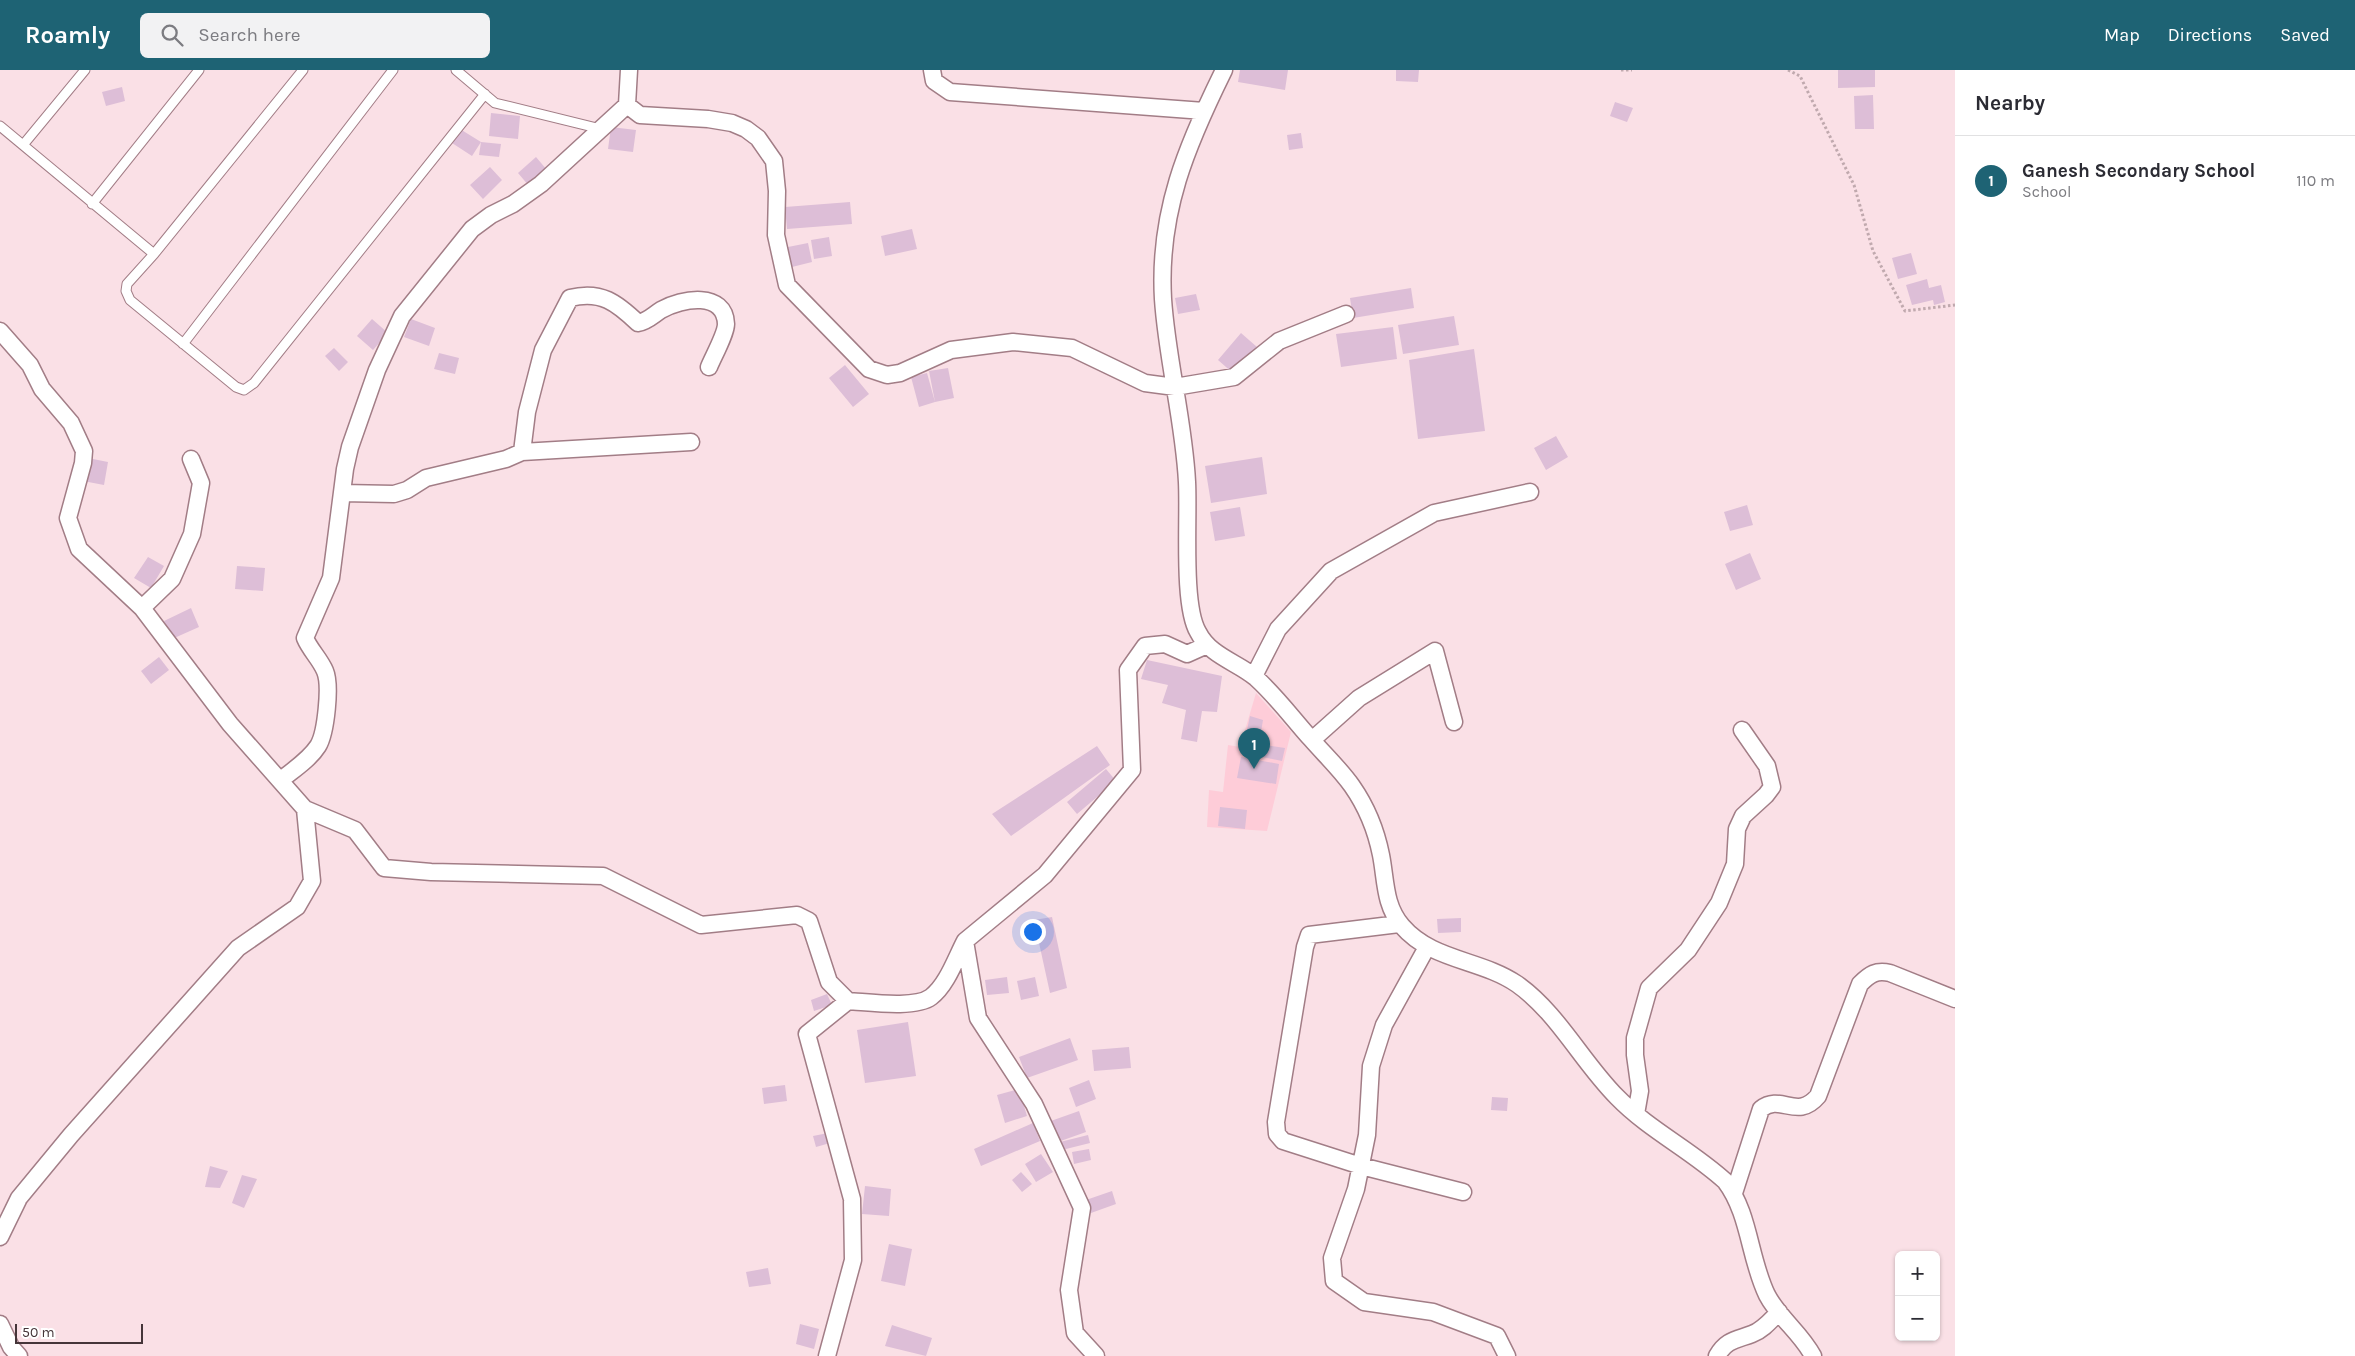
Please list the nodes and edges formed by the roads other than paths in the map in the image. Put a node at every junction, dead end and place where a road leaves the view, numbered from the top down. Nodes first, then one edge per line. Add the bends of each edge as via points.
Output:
1 (85, 70) edge
2 (199, 70) edge
3 (303, 70) edge
4 (393, 70) edge
5 (456, 70) edge
6 (932, 70) edge
7 (1224, 70) edge
8 (628, 71) edge
9 (485, 94) junction
10 (627, 105) junction
11 (1204, 111) junction
12 (0, 126) edge
13 (601, 129) junction
14 (23, 145) junction
15 (92, 204) junction
16 (154, 254) junction
17 (1346, 314) dead end
18 (0, 331) edge
19 (183, 344) junction
20 (709, 368) dead end
21 (1175, 387) junction
22 (691, 442) dead end
23 (522, 452) junction
24 (192, 459) dead end
25 (1530, 492) dead end
26 (342, 493) junction
27 (142, 608) junction
28 (1207, 646) junction
29 (1254, 676) junction
30 (1454, 722) dead end
31 (1742, 730) dead end
32 (1312, 740) junction
33 (281, 780) junction
34 (305, 810) junction
35 (1399, 924) junction
36 (965, 941) junction
37 (1427, 947) junction
38 (1955, 999) edge
39 (848, 1001) junction
40 (1636, 1114) junction
41 (1361, 1166) junction
42 (1463, 1192) dead end
43 (1734, 1193) junction
44 (0, 1237) edge
45 (1779, 1312) junction
46 (0, 1324) edge
47 (20, 1356) edge
48 (827, 1356) edge
49 (1096, 1356) edge
50 (1507, 1356) edge
51 (1717, 1356) edge
52 (1813, 1356) edge

1 - 14 lane
2 - 15 lane
3 - 16 lane
4 - 19 lane
5 - 9 lane
6 - 11 street via 934,80 950,92
7 - 11 street
8 - 10 street
9 - 13 lane via 495,103
9 - 19 lane via 254,383 244,390 236,387
10 - 13 street
10 - 21 street via 640,115 732,123 758,138 774,161 776,234 787,285 869,369 887,375 900,373 951,350 1012,342 1072,348 1145,383
11 - 21 street via 1180,168 1165,236 1163,300
12 - 14 lane
13 - 26 street via 541,184 472,229 402,316 377,370 353,438
14 - 15 lane
15 - 16 lane
16 - 19 lane via 127,284 126,291 130,300
17 - 21 street via 1279,341 1234,377
18 - 27 street via 71,423 84,451 68,518 79,550
20 - 23 street via 726,326 723,309 715,302 693,300 662,310 638,324 616,303 584,294 570,298 543,350 527,412
21 - 28 street via 1187,478 1190,602 1197,632
22 - 23 street
23 - 26 street via 506,459 426,478 394,494
24 - 27 street via 202,483 192,534 172,579
25 - 29 street via 1434,513 1331,571 1278,629
26 - 33 street via 331,578 305,638 326,673 325,717 319,744 310,756
27 - 33 street via 230,724
28 - 29 street
28 - 36 street via 1187,654 1166,644 1145,646 1128,670 1132,770 1045,875
29 - 32 street
30 - 32 street via 1435,651 1359,698
31 - 40 street via 1767,766 1772,786 1742,816 1737,829 1735,864 1720,903 1688,950 1649,988 1635,1038 1640,1091
32 - 35 street via 1342,773 1364,807 1381,855 1386,894
33 - 34 street
34 - 39 street via 355,830 384,868 603,876 701,925 797,915 809,921 829,982
34 - 44 street via 312,881 298,907 238,948 36,1177 19,1198
35 - 37 street
35 - 41 street via 1309,935 1276,1122 1277,1134 1282,1141
36 - 39 street via 945,980 932,997 918,1004
36 - 49 street via 978,1018 1034,1104 1082,1208 1069,1290 1075,1333
37 - 40 street via 1515,983 1548,1014 1602,1081
37 - 41 street via 1384,1025 1371,1066 1367,1135
38 - 43 street via 1890,973 1870,974 1860,984 1818,1096 1800,1108 1778,1103 1768,1104 1761,1110
39 - 48 street via 807,1034 852,1199 853,1260
40 - 43 street via 1714,1171
41 - 42 street
41 - 50 street via 1332,1258 1334,1281 1364,1302 1432,1312 1498,1336
43 - 45 street via 1742,1210 1761,1281
45 - 51 street via 1753,1334 1728,1342
45 - 52 street
46 - 47 street via 11,1347

